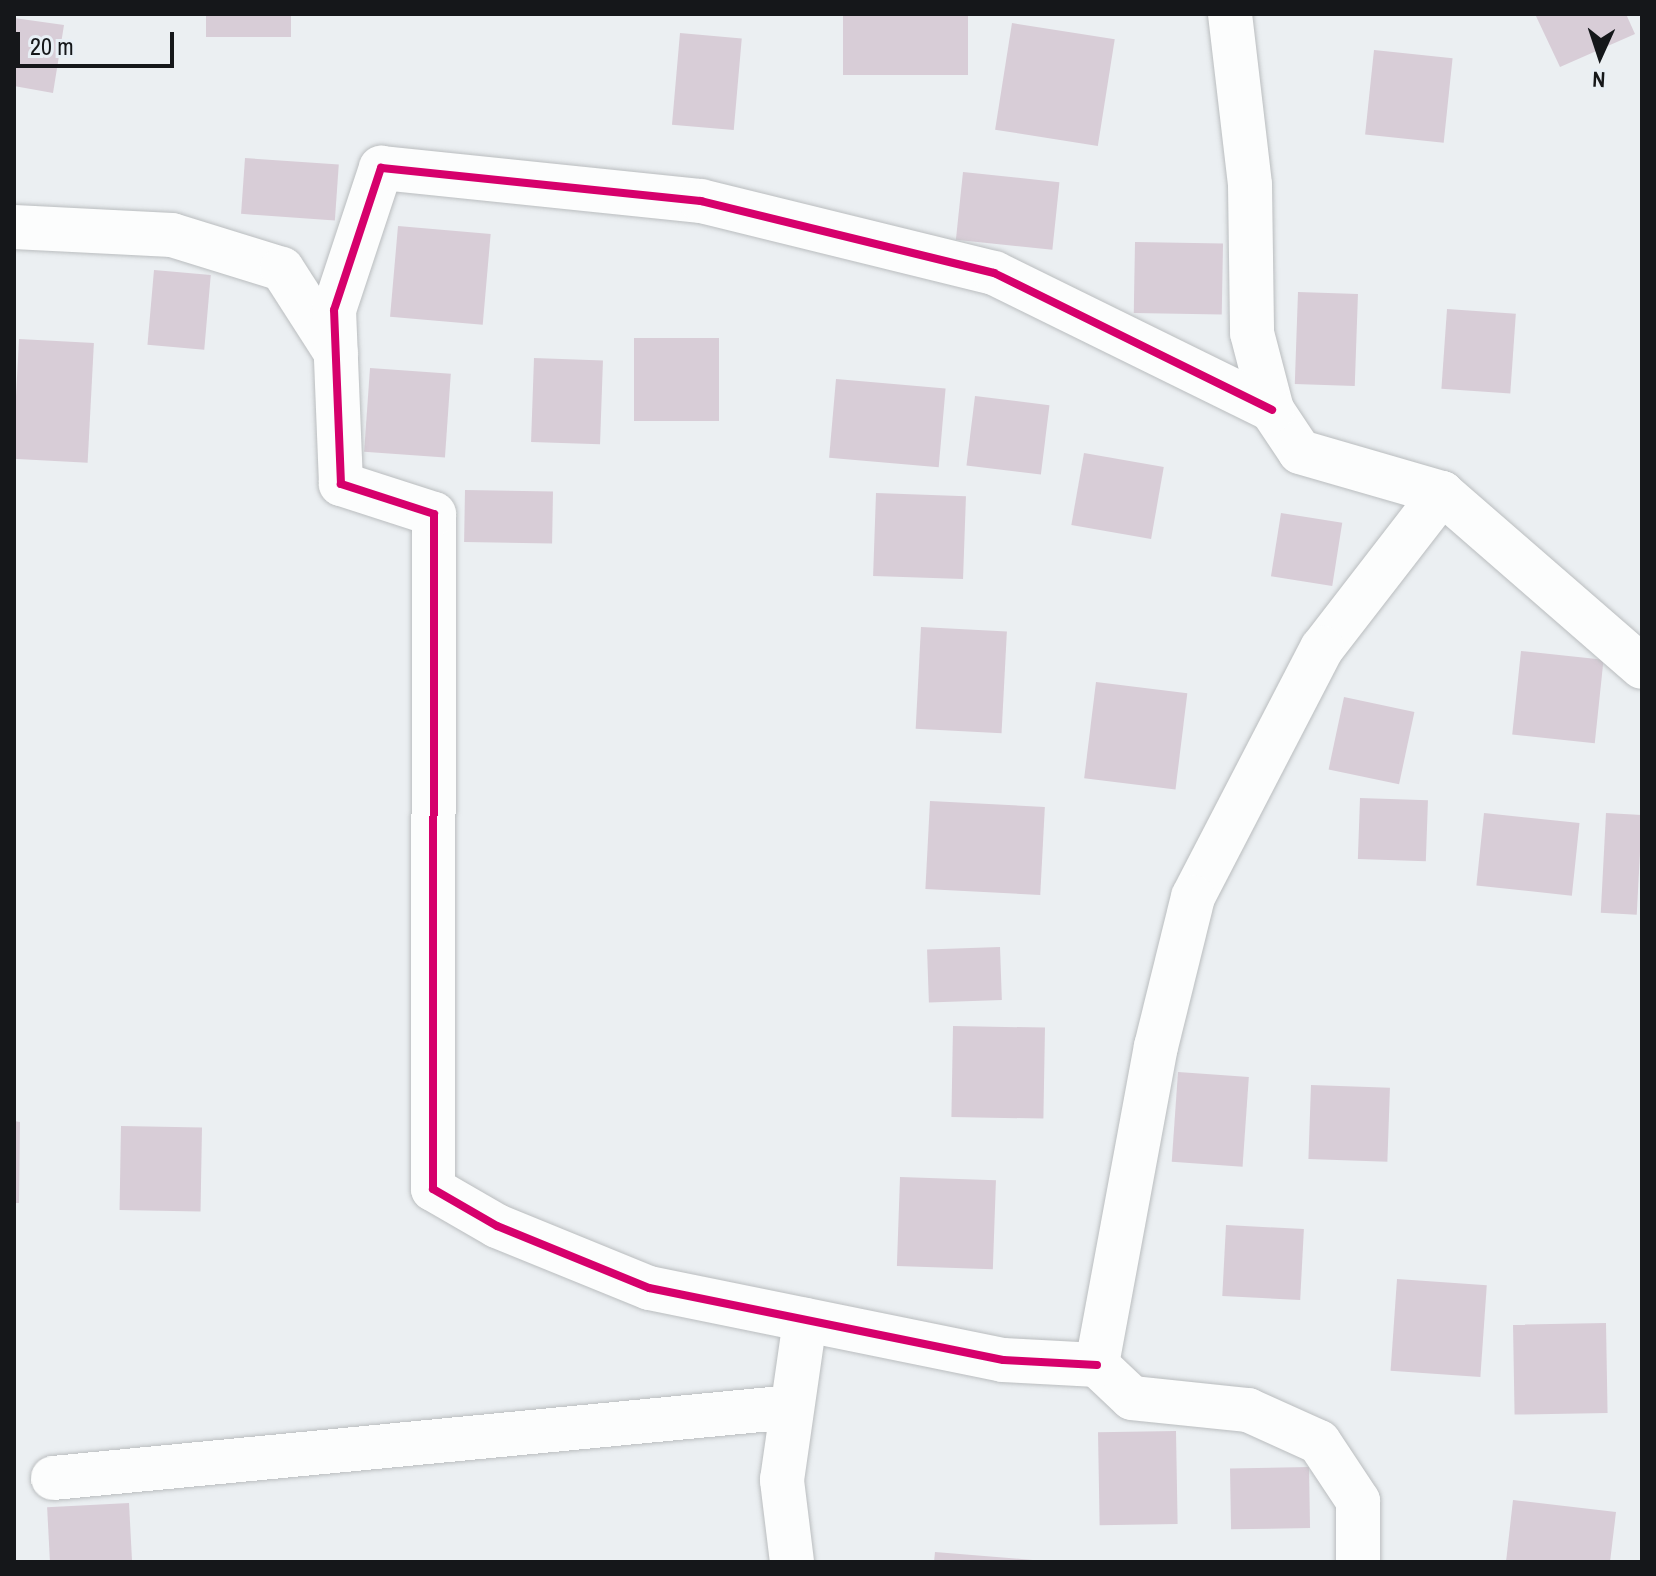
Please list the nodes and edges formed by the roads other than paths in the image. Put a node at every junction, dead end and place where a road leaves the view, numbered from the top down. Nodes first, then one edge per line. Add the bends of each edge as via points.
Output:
1 (1230, 14) edge
2 (14, 227) edge
3 (336, 353) junction
4 (1272, 410) junction
5 (1442, 493) junction
6 (1642, 667) edge
7 (805, 1320) junction
8 (1097, 1365) junction
9 (792, 1407) junction
10 (53, 1478) dead end
11 (792, 1562) edge
12 (1358, 1562) edge

1 - 4 street via 1250,185 1252,333
2 - 3 street via 172,235 282,269
3 - 4 street via 334,310 381,168 701,201 994,273
3 - 7 street via 341,484 434,514 433,1189 497,1226 649,1288
4 - 5 street via 1300,452
5 - 6 street
5 - 8 street via 1322,648 1193,897 1150,1076
7 - 8 street via 1003,1360
7 - 9 street
8 - 12 street via 1132,1398 1248,1410 1319,1442 1358,1501
9 - 10 street
9 - 11 street via 782,1480

